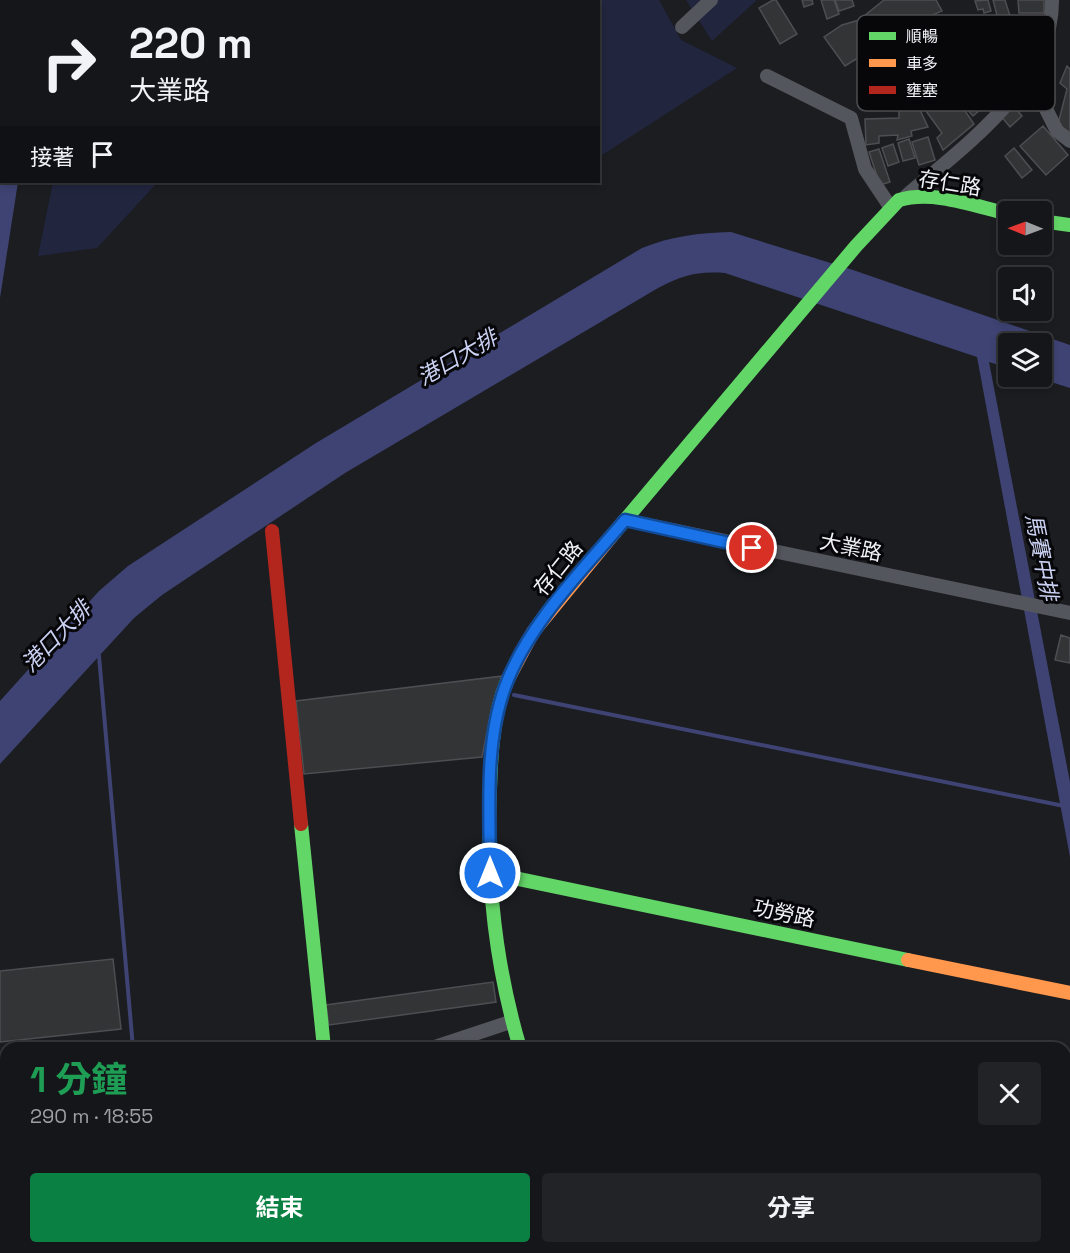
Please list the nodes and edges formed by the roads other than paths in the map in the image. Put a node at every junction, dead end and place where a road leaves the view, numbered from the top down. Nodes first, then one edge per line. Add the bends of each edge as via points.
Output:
1 (711, 0) edge
2 (1052, 0) edge
3 (1051, 15) edge
4 (682, 27) dead end
5 (767, 76) dead end
6 (998, 111) edge
7 (1047, 111) edge
8 (1070, 141) edge
9 (906, 196) junction
10 (891, 208) junction
11 (998, 212) edge
12 (1052, 223) edge
13 (1070, 225) edge
14 (625, 520) junction
15 (272, 531) dead end
16 (1070, 614) edge
17 (490, 873) junction
18 (1070, 993) edge
19 (510, 1022) junction
20 (323, 1042) edge
21 (450, 1042) edge
22 (518, 1042) edge

1 - 4 street
2 - 3 street
5 - 10 street via 851,118 865,169
6 - 9 street via 961,151
7 - 8 street via 1057,131
9 - 10 street, 存仁路
9 - 11 street, 存仁路
10 - 14 street, 存仁路
12 - 13 street
14 - 16 street, 大業路
14 - 17 street, 存仁路 via 528,640 505,687 497,717 490,780
15 - 20 street
17 - 18 street, 功勞路
17 - 19 street, 存仁路
19 - 21 street
19 - 22 street, 存仁路

